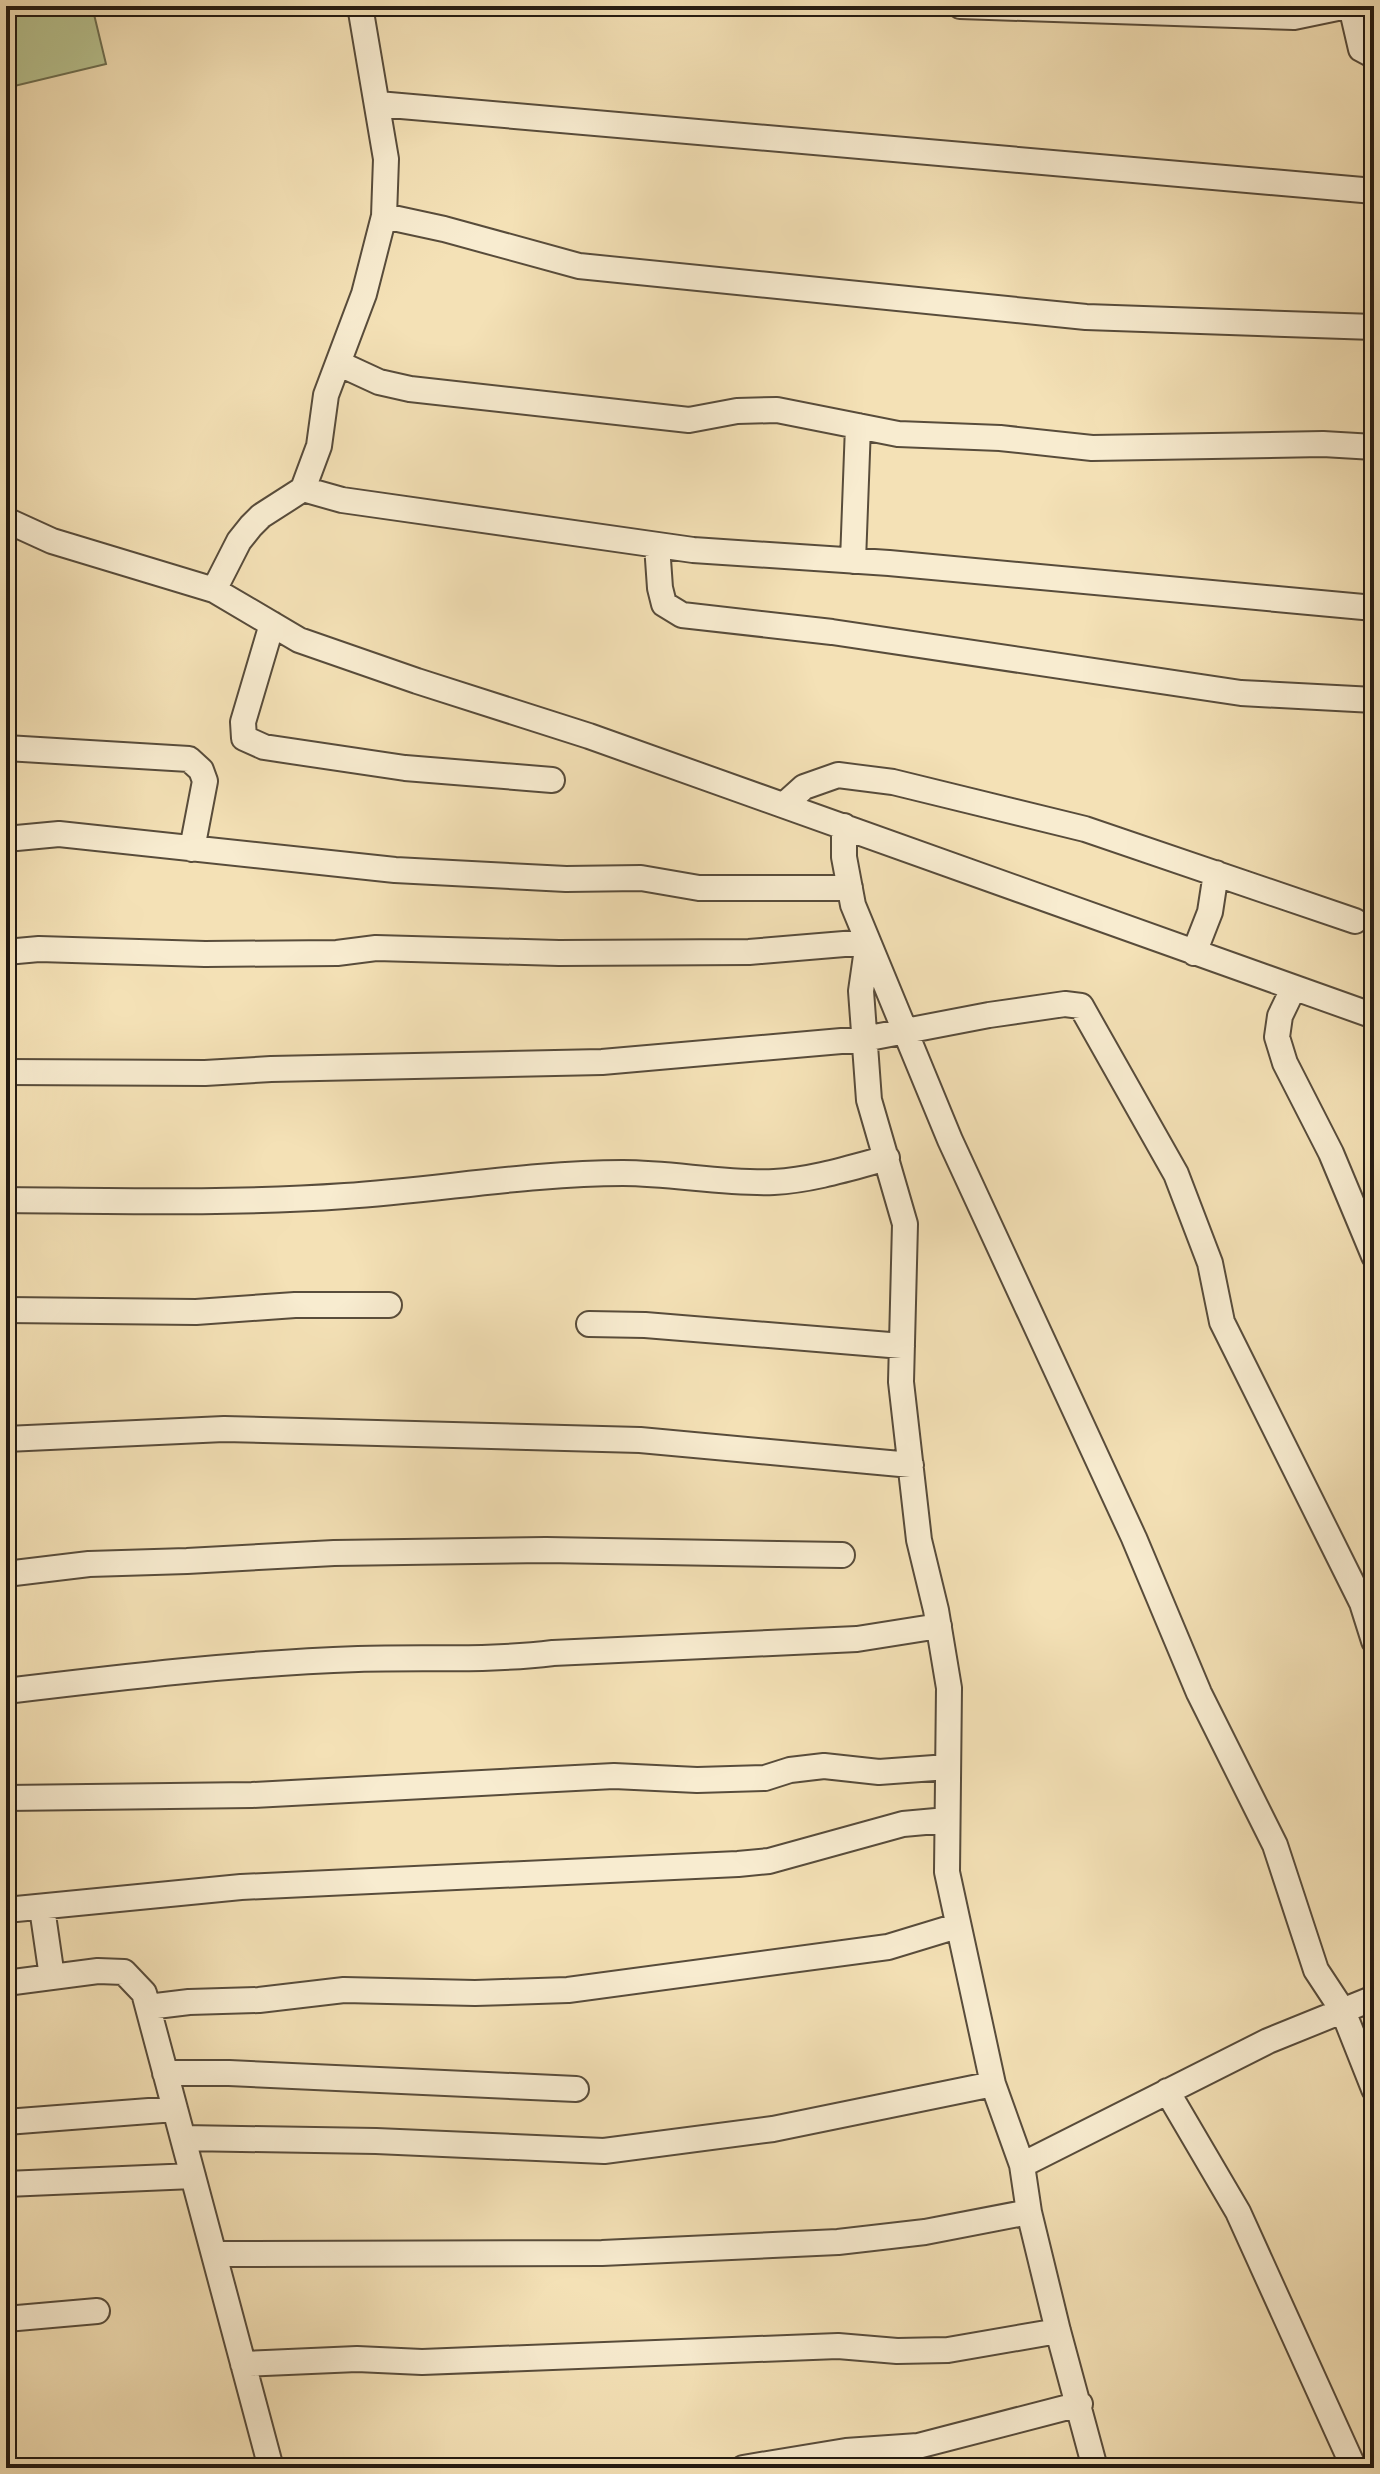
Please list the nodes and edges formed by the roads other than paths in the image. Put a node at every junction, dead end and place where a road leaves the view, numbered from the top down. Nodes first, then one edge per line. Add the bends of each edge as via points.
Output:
1 (360, 6) edge
2 (960, 6) edge
3 (1349, 6) edge
4 (1374, 56) edge
5 (378, 104) junction
6 (1374, 191) edge
7 (384, 216) junction
8 (1374, 327) edge
9 (340, 364) junction
10 (858, 426) junction
11 (1374, 447) edge
12 (303, 489) junction
13 (6, 520) edge
14 (657, 545) junction
15 (853, 561) junction
16 (214, 590) junction
17 (1374, 608) edge
18 (272, 624) junction
19 (1374, 700) edge
20 (6, 748) edge
21 (552, 780) dead end
22 (784, 805) junction
23 (844, 826) junction
24 (6, 839) edge
25 (192, 849) junction
26 (1216, 873) junction
27 (850, 888) junction
28 (1355, 921) dead end
29 (868, 942) junction
30 (6, 952) edge
31 (1194, 953) junction
32 (1293, 989) junction
33 (1374, 1016) edge
34 (905, 1030) junction
35 (864, 1039) junction
36 (6, 1072) edge
37 (887, 1158) junction
38 (6, 1200) edge
39 (1374, 1256) edge
40 (389, 1305) dead end
41 (6, 1310) edge
42 (589, 1324) dead end
43 (902, 1346) junction
44 (6, 1439) edge
45 (911, 1465) junction
46 (842, 1555) dead end
47 (6, 1574) edge
48 (939, 1626) junction
49 (1374, 1641) edge
50 (6, 1691) edge
51 (948, 1767) junction
52 (6, 1798) edge
53 (947, 1820) junction
54 (42, 1908) junction
55 (6, 1910) edge
56 (957, 1926) junction
57 (52, 1977) junction
58 (6, 1983) edge
59 (1374, 1998) edge
60 (148, 2007) junction
61 (1343, 2011) junction
62 (165, 2073) junction
63 (993, 2084) junction
64 (576, 2089) dead end
65 (1374, 2089) edge
66 (1167, 2091) junction
67 (175, 2109) junction
68 (6, 2122) edge
69 (183, 2138) junction
70 (1022, 2165) junction
71 (193, 2176) junction
72 (6, 2184) edge
73 (1029, 2212) junction
74 (214, 2254) junction
75 (97, 2311) dead end
76 (6, 2319) edge
77 (1058, 2331) junction
78 (243, 2364) junction
79 (1080, 2404) junction
80 (271, 2468) edge
81 (743, 2468) edge
82 (1095, 2468) edge
83 (1354, 2468) edge

1 - 5 street
2 - 3 street via 1294,17
3 - 4 street via 1361,49
5 - 6 street
5 - 7 street via 386,159
7 - 8 street via 579,266 1086,317
7 - 9 street
9 - 10 street via 379,382 424,391 689,420 777,410
9 - 12 street via 326,395 319,446
10 - 11 street via 898,434 1092,448
10 - 15 street
12 - 14 street via 342,500
12 - 16 street via 251,526
13 - 16 street via 52,541
14 - 15 street
14 - 19 street via 664,604 682,615 1241,693
15 - 17 street
16 - 18 street
18 - 21 street via 243,722 244,738 264,747 405,768
18 - 22 street via 299,640
20 - 25 street via 189,759 205,781
22 - 23 street
22 - 26 street via 804,787 838,775 893,782 1085,829
23 - 27 street
23 - 31 street
24 - 25 street via 59,834
25 - 27 street via 395,870 641,878 699,888
26 - 28 street
26 - 31 street via 1210,912
27 - 29 street
29 - 30 street via 749,952
29 - 34 street
29 - 35 street via 861,991
31 - 32 street
32 - 33 street
32 - 39 street via 1277,1037
34 - 35 street
34 - 49 street via 1065,1004 1081,1006 1176,1174 1210,1263 1222,1322 1362,1603
34 - 61 street via 1199,1693 1275,1845 1316,1970
35 - 36 street via 602,1062 205,1073
35 - 37 street via 869,1100
37 - 38 street via 775,1182 624,1173 344,1197
37 - 43 street via 905,1224
40 - 41 street via 196,1312
42 - 43 street
43 - 45 street
44 - 45 street via 224,1429 640,1440
45 - 48 street via 919,1540
46 - 47 street via 334,1553 89,1564
48 - 50 street via 857,1639 266,1664
48 - 51 street via 949,1688
51 - 52 street via 879,1772 824,1766 765,1778 614,1776 252,1795
51 - 53 street
53 - 54 street via 903,1824 769,1861 241,1887
53 - 56 street via 947,1872
54 - 55 street
54 - 57 street
56 - 60 street via 888,1947 568,1990 344,1990
56 - 63 street
57 - 58 street
57 - 60 street via 124,1972 144,1993
59 - 61 street
60 - 62 street
61 - 65 street
61 - 66 street
62 - 64 street
62 - 67 street
63 - 69 street via 773,2129 604,2151
63 - 70 street
66 - 70 street
66 - 83 street via 1238,2212
67 - 68 street
67 - 69 street
69 - 71 street
70 - 73 street
71 - 72 street
71 - 74 street
73 - 74 street via 838,2242 602,2253
73 - 77 street
74 - 78 street
75 - 76 street
77 - 78 street via 948,2350 838,2346
77 - 79 street
78 - 80 street
79 - 81 street via 918,2446 846,2451
79 - 82 street

